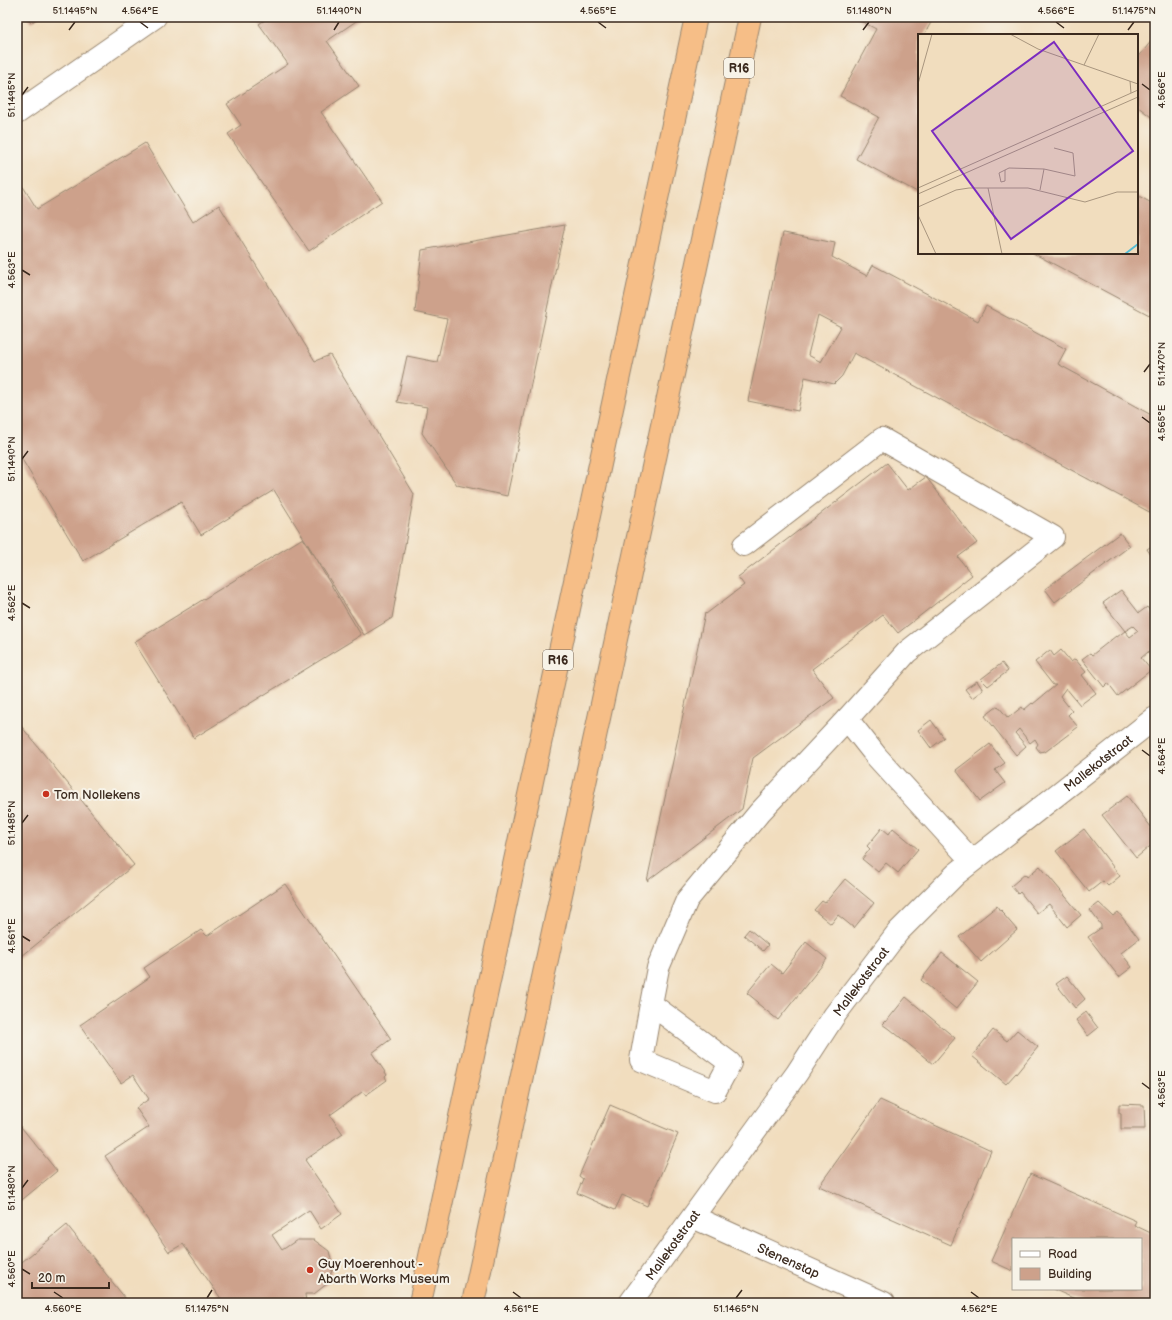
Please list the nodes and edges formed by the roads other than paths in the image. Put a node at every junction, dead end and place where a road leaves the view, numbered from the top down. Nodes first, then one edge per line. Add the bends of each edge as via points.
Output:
1 (155, 17) edge
2 (696, 17) edge
3 (750, 17) edge
4 (17, 112) edge
5 (744, 545) dead end
6 (1155, 718) edge
7 (846, 719) junction
8 (972, 861) junction
9 (651, 1004) dead end
10 (693, 1217) junction
11 (420, 1303) edge
12 (473, 1303) edge
13 (630, 1303) edge
14 (884, 1303) edge

1 - 4 street
2 - 11 highway, R16
3 - 12 highway, R16
5 - 7 street via 882,439 1053,536 907,652
6 - 8 street, Mallekotstraat
7 - 8 street
7 - 9 street via 759,813 687,900 658,968
8 - 10 street, Mallekotstraat via 898,932 834,1016 797,1073
10 - 13 street, Mallekotstraat
10 - 14 street, Stenenstap

